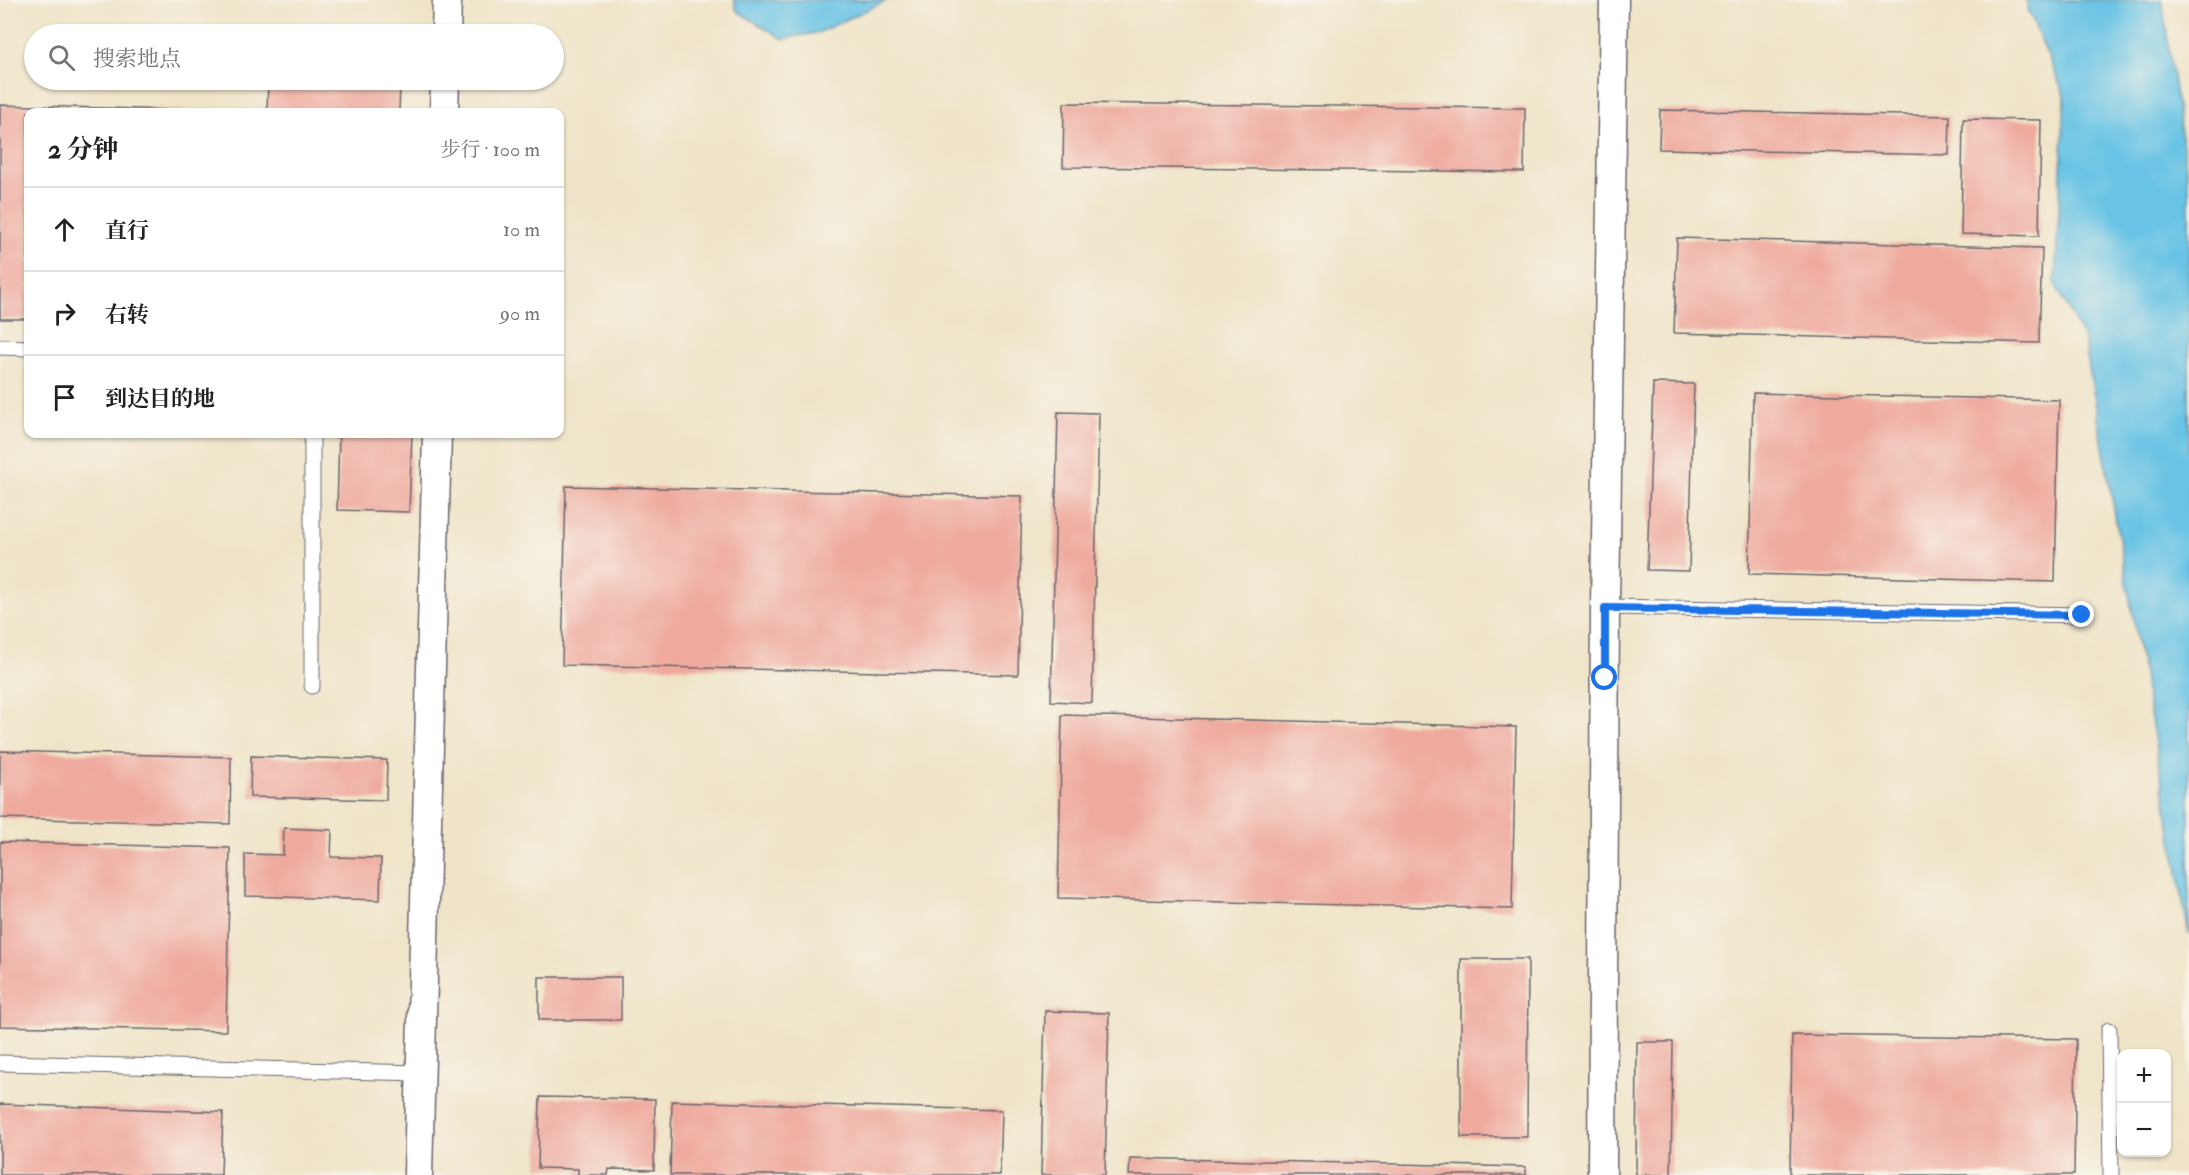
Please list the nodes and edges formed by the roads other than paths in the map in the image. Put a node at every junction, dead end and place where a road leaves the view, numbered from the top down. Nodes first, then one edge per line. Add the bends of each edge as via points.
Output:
1 (447, 0) edge
2 (1614, 0) edge
3 (446, 24) edge
4 (445, 90) edge
5 (444, 108) edge
6 (0, 347) edge
7 (24, 348) edge
8 (312, 438) edge
9 (437, 438) edge
10 (1605, 608) junction
11 (2082, 615) dead end
12 (312, 686) dead end
13 (2109, 1030) dead end
14 (0, 1063) edge
15 (421, 1073) junction
16 (418, 1175) edge
17 (1602, 1175) edge
18 (2111, 1175) edge

1 - 3 street
2 - 10 street
4 - 5 street
6 - 7 lane
8 - 12 lane
9 - 15 street
10 - 11 lane
10 - 17 street
13 - 18 lane
14 - 15 lane
15 - 16 street

